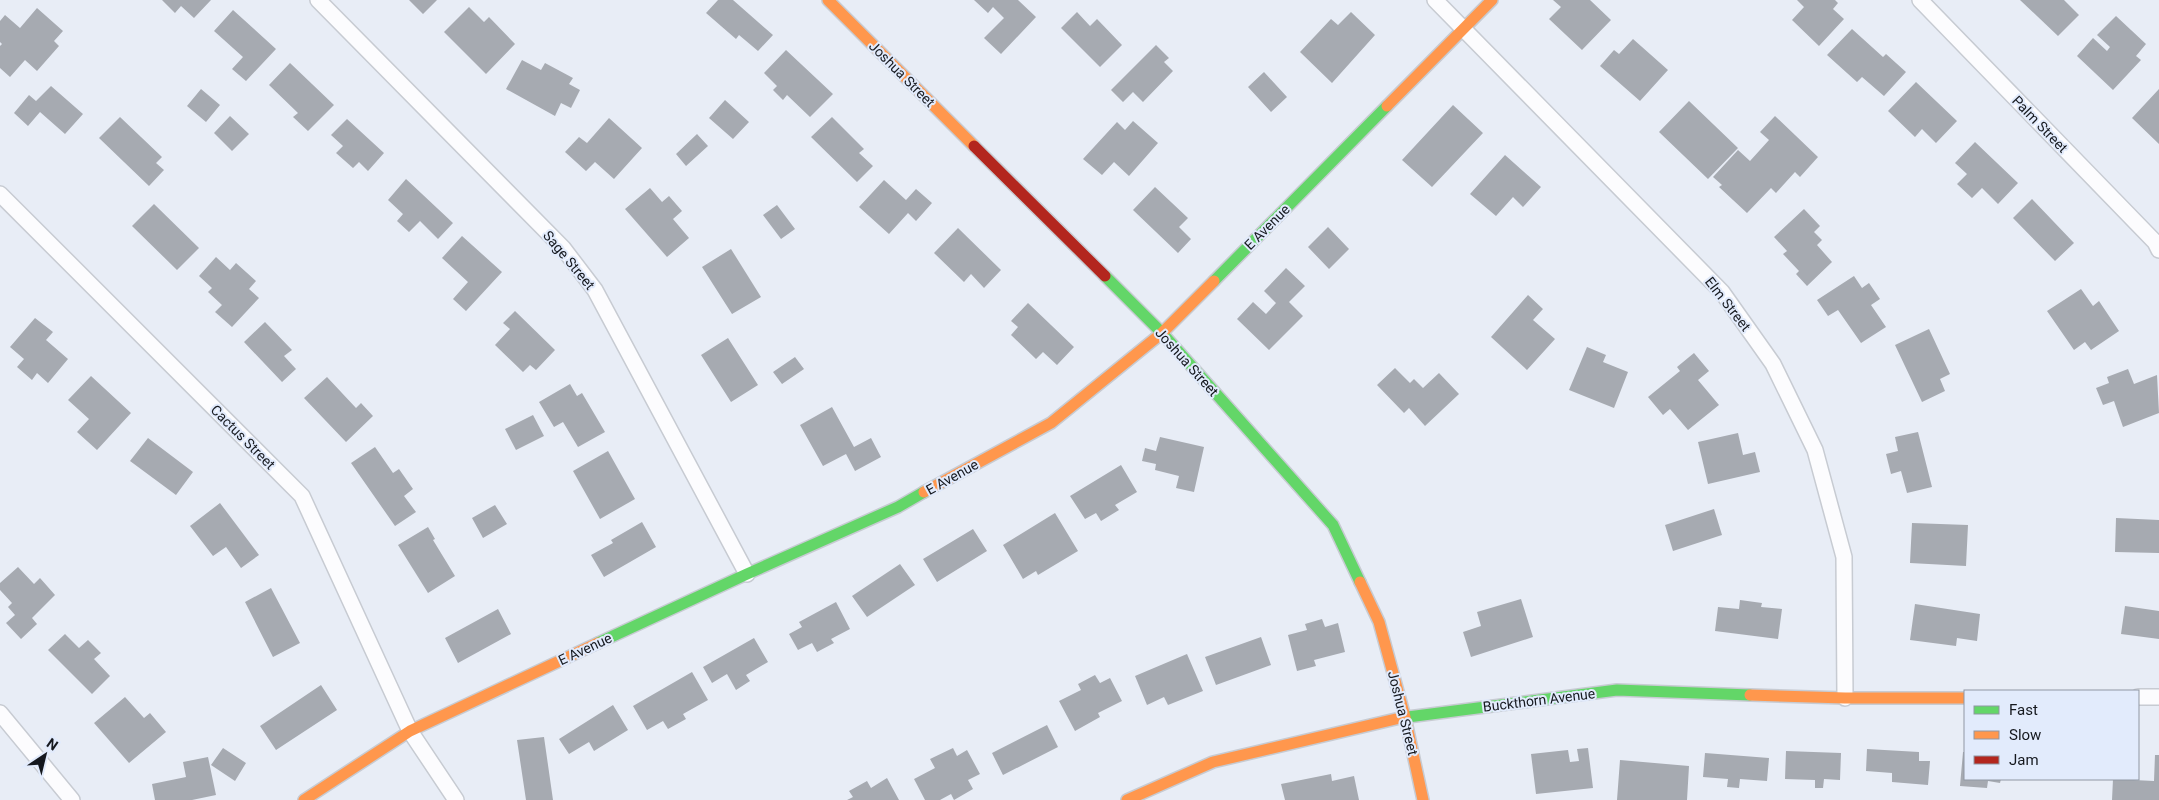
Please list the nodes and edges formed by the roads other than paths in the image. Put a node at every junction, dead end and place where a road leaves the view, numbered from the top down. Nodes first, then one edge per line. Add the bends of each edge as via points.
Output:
1 (318, 0) edge
2 (828, 0) edge
3 (1435, 0) edge
4 (1492, 0) edge
5 (1920, 0) edge
6 (1463, 29) junction
7 (0, 194) edge
8 (2159, 250) edge
9 (1162, 333) junction
10 (747, 574) junction
11 (2159, 697) edge
12 (1845, 698) junction
13 (1964, 698) edge
14 (2139, 698) edge
15 (0, 714) edge
16 (1405, 717) junction
17 (410, 731) junction
18 (72, 800) edge
19 (304, 800) edge
20 (456, 800) edge
21 (1127, 800) edge
22 (1423, 800) edge

1 - 10 street, Sage Street via 563,248 595,290
2 - 9 street, Joshua Street
3 - 6 street, Elm Street
4 - 6 street, E Avenue
5 - 8 street, Palm Street via 2155,242
6 - 9 street, E Avenue
6 - 12 street, Elm Street via 1722,292 1773,364 1815,450 1844,557
7 - 17 street, Cactus Street via 302,496
9 - 10 street, E Avenue via 1051,424 898,507
9 - 16 street, Joshua Street via 1334,525 1379,622
10 - 17 street, E Avenue
11 - 14 street
12 - 13 street, Buckthorn Avenue
12 - 16 street, Buckthorn Avenue via 1617,690
15 - 18 street
16 - 21 street, Buckthorn Avenue via 1213,762
16 - 22 street, Joshua Street
17 - 19 street, E Avenue
17 - 20 street

